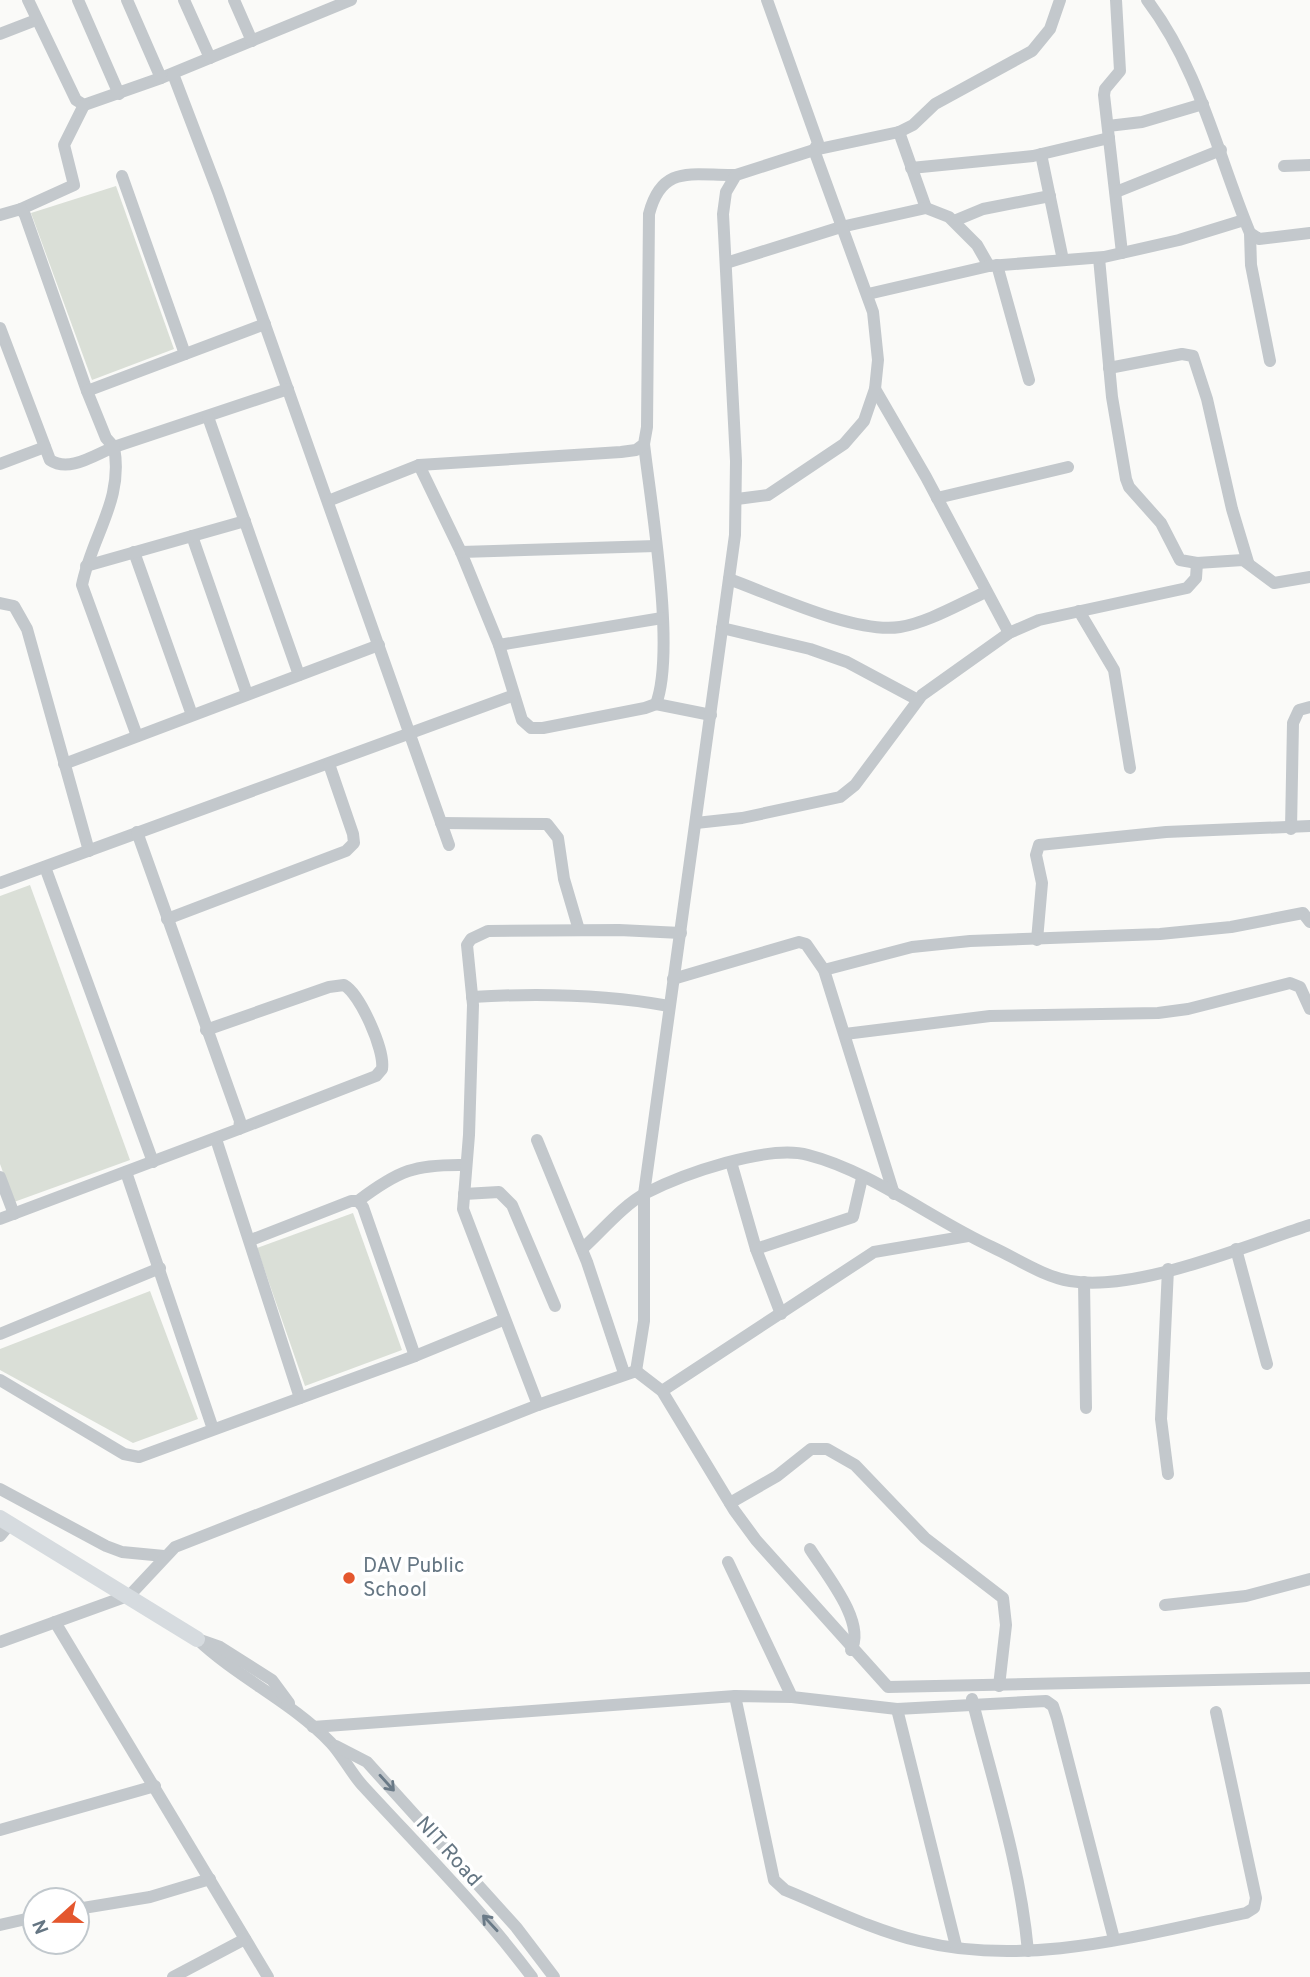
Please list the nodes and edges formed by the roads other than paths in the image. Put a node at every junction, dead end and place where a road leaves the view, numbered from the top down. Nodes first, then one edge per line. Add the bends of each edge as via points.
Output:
1 (28, 0) edge
2 (78, 0) edge
3 (127, 0) edge
4 (184, 0) edge
5 (233, 0) edge
6 (767, 0) edge
7 (1060, 0) edge
8 (1116, 0) edge
9 (1147, 0) edge
10 (343, 2) edge
11 (36, 20) junction
12 (0, 34) edge
13 (252, 41) junction
14 (210, 58) junction
15 (167, 76) junction
16 (120, 94) junction
17 (1203, 104) junction
18 (83, 105) junction
19 (899, 132) junction
20 (1109, 132) junction
21 (814, 150) junction
22 (1221, 150) junction
23 (1041, 154) junction
24 (1310, 165) edge
25 (1284, 166) dead end
26 (911, 168) junction
27 (122, 176) dead end
28 (736, 176) junction
29 (1116, 192) junction
30 (1050, 196) junction
31 (926, 208) junction
32 (21, 209) junction
33 (0, 215) edge
34 (1244, 220) junction
35 (954, 221) junction
36 (841, 227) junction
37 (1250, 233) junction
38 (1310, 233) edge
39 (1122, 253) junction
40 (1099, 257) junction
41 (1063, 260) junction
42 (726, 263) junction
43 (993, 265) junction
44 (868, 294) junction
45 (265, 324) junction
46 (0, 328) edge
47 (185, 354) junction
48 (1270, 361) dead end
49 (1109, 368) junction
50 (1028, 380) dead end
51 (288, 389) junction
52 (875, 389) junction
53 (87, 390) junction
54 (208, 417) junction
55 (644, 444) junction
56 (45, 447) junction
57 (114, 447) junction
58 (0, 464) edge
59 (419, 464) junction
60 (1068, 467) dead end
61 (937, 498) junction
62 (737, 499) junction
63 (328, 501) junction
64 (245, 521) junction
65 (192, 536) junction
66 (656, 546) junction
67 (134, 552) junction
68 (461, 552) junction
69 (1248, 562) junction
70 (1198, 563) junction
71 (86, 566) junction
72 (1310, 577) edge
73 (729, 579) junction
74 (986, 592) junction
75 (0, 603) edge
76 (1079, 611) junction
77 (662, 618) junction
78 (722, 628) junction
79 (1009, 633) junction
80 (379, 645) junction
81 (499, 645) junction
82 (299, 675) junction
83 (247, 694) junction
84 (512, 696) junction
85 (918, 700) junction
86 (656, 704) junction
87 (1310, 707) edge
88 (192, 715) junction
89 (711, 715) junction
90 (411, 735) junction
91 (137, 736) junction
92 (64, 764) junction
93 (329, 764) junction
94 (1130, 768) dead end
95 (441, 823) junction
96 (696, 823) junction
97 (1310, 826) edge
98 (1291, 829) junction
99 (138, 832) junction
100 (449, 845) dead end
101 (89, 851) junction
102 (45, 867) junction
103 (0, 883) edge
104 (1308, 916) edge
105 (167, 919) junction
106 (579, 930) junction
107 (681, 933) junction
108 (1037, 940) junction
109 (824, 970) junction
110 (673, 979) junction
111 (472, 997) junction
112 (669, 1006) junction
113 (1310, 1009) edge
114 (206, 1030) junction
115 (845, 1034) junction
116 (239, 1129) junction
117 (216, 1139) junction
118 (537, 1140) dead end
119 (731, 1161) junction
120 (153, 1162) junction
121 (466, 1165) junction
122 (125, 1172) junction
123 (0, 1177) edge
124 (862, 1178) junction
125 (464, 1194) junction
126 (644, 1194) junction
127 (894, 1194) junction
128 (358, 1201) junction
129 (14, 1214) junction
130 (0, 1219) edge
131 (1310, 1225) edge
132 (968, 1236) junction
133 (251, 1240) junction
134 (582, 1249) junction
135 (756, 1249) junction
136 (1236, 1249) junction
137 (160, 1268) junction
138 (1168, 1269) junction
139 (1084, 1282) junction
140 (555, 1306) dead end
141 (781, 1314) junction
142 (503, 1320) junction
143 (0, 1334) edge
144 (415, 1356) junction
145 (1267, 1364) dead end
146 (630, 1372) junction
147 (0, 1380) edge
148 (662, 1391) junction
149 (300, 1398) junction
150 (538, 1405) junction
151 (1086, 1408) dead end
152 (213, 1429) junction
153 (1168, 1474) dead end
154 (0, 1489) edge
155 (730, 1503) junction
156 (3, 1526) edge
157 (810, 1549) dead end
158 (164, 1556) junction
159 (728, 1562) dead end
160 (1310, 1578) edge
161 (130, 1595) junction
162 (1165, 1605) dead end
163 (55, 1622) junction
164 (197, 1639) joint
165 (0, 1642) edge
166 (851, 1650) junction
167 (1310, 1678) edge
168 (999, 1686) junction
169 (969, 1687) junction
170 (735, 1696) junction
171 (792, 1697) junction
172 (974, 1705) junction
173 (897, 1709) junction
174 (1216, 1712) dead end
175 (313, 1727) junction
176 (332, 1744) junction
177 (155, 1786) junction
178 (0, 1830) edge
179 (210, 1879) junction
180 (91, 1907) edge
181 (21, 1920) edge
182 (0, 1925) edge
183 (245, 1938) junction
184 (1114, 1939) junction
185 (956, 1946) junction
186 (1028, 1951) junction
187 (539, 1957) junction
188 (173, 1977) edge
189 (268, 1977) edge
190 (532, 1977) edge
191 (554, 1977) edge

1 - 11 street
2 - 16 street
3 - 15 street
4 - 14 street
5 - 13 street
6 - 21 street via 815,133 818,144
7 - 19 street via 1050,29 1032,51 935,104
8 - 20 street via 1120,71 1105,89
9 - 17 street via 1174,39
10 - 13 street
11 - 12 street
11 - 18 street via 76,100
13 - 14 street
14 - 15 street
15 - 16 street
15 - 45 street
16 - 18 street
17 - 20 street
17 - 22 street
18 - 32 street via 64,145 75,185
19 - 21 street
19 - 26 street
20 - 23 street
20 - 29 street
21 - 28 street
21 - 36 street
22 - 29 street
22 - 34 street
23 - 26 street
23 - 30 street
24 - 25 street
26 - 31 street
27 - 47 street
28 - 42 street via 726,192 723,214
28 - 55 street via 678,176 659,186 652,199
29 - 39 street
30 - 35 street via 983,209
30 - 41 street
31 - 35 street
31 - 36 street
32 - 33 street
32 - 53 street
34 - 37 street
34 - 39 street
35 - 43 street
36 - 42 street
36 - 44 street
37 - 38 street via 1259,239
37 - 48 street via 1251,265
39 - 40 street
40 - 41 street
40 - 49 street
41 - 43 street
42 - 62 street
43 - 44 street
43 - 50 street
44 - 52 street via 877,332
45 - 47 street
45 - 51 street
46 - 56 street
47 - 53 street
49 - 69 street via 1182,354 1193,356
49 - 70 street via 1129,487 1161,523 1180,560
51 - 54 street
51 - 63 street
52 - 61 street
52 - 62 street via 864,421 844,443 768,495
53 - 57 street
54 - 57 street
54 - 64 street
55 - 59 street via 621,452
55 - 66 street
56 - 57 street via 50,460 60,467
56 - 58 street
57 - 71 street via 117,480 112,502
59 - 63 street
59 - 68 street
60 - 61 street
61 - 74 street
62 - 73 street
63 - 80 street
64 - 65 street
64 - 82 street
65 - 67 street
65 - 83 street
66 - 68 street
66 - 77 street
67 - 71 street
67 - 88 street
68 - 81 street
69 - 70 street
69 - 72 street via 1274,583
70 - 76 street via 1196,578 1187,588
71 - 91 street via 85,597
73 - 74 street via 844,620 891,628 925,619
73 - 78 street
74 - 79 street
75 - 92 street via 14,606 21,615
76 - 79 street via 1024,624
76 - 94 street via 1114,670
77 - 81 street
77 - 86 street via 662,689
78 - 85 street via 847,662
78 - 89 street
79 - 85 street
80 - 82 street
80 - 90 street
81 - 84 street
82 - 83 street
83 - 88 street
84 - 86 street via 522,720 531,728
84 - 90 street
85 - 96 street via 855,785 840,797
86 - 89 street
87 - 98 street via 1299,710 1293,723
88 - 91 street
89 - 96 street
90 - 93 street
90 - 95 street
91 - 92 street
92 - 101 street
93 - 99 street
93 - 105 street via 353,834 354,844 346,852
95 - 100 street
95 - 106 street via 547,824 558,838
96 - 107 street
97 - 98 street
98 - 108 street via 1166,832 1039,845 1042,883
99 - 101 street
99 - 105 street
101 - 102 street
102 - 103 street
102 - 120 street
104 - 108 street via 1148,935
105 - 114 street
106 - 107 street
106 - 111 street via 488,931 471,939 466,951
107 - 110 street
108 - 109 street via 912,947
109 - 110 street via 806,944 799,942
109 - 115 street
110 - 112 street
111 - 112 street via 543,993 616,997
111 - 121 street
112 - 126 street
113 - 115 street via 1296,983 1158,1013 990,1016
114 - 116 street
114 - 116 street via 344,985 356,996 380,1048 382,1069 376,1076
115 - 127 street
116 - 117 street
117 - 120 street
117 - 133 street
118 - 134 street
119 - 124 street via 758,1154 807,1154
119 - 126 street
119 - 135 street
120 - 122 street
121 - 125 street
121 - 128 street via 416,1168
122 - 129 street
122 - 137 street
123 - 129 street
124 - 127 street
124 - 135 street via 853,1217
125 - 140 street via 499,1192 512,1205
125 - 142 street via 465,1216
126 - 134 street
126 - 146 street via 645,1311
127 - 132 street
128 - 133 street
128 - 144 street
129 - 130 street
131 - 136 street
132 - 139 street via 1067,1280
132 - 141 street via 874,1252
133 - 149 street
134 - 146 street
135 - 141 street
136 - 138 street
136 - 145 street
137 - 143 street
137 - 152 street
138 - 139 street via 1128,1280
138 - 153 street via 1161,1419
139 - 151 street
141 - 148 street
142 - 144 street
142 - 150 street
144 - 149 street
146 - 148 street
146 - 150 street
147 - 152 street via 124,1454 139,1457
148 - 155 street
149 - 152 street
150 - 158 street via 175,1547
154 - 158 street via 106,1546
155 - 166 street
155 - 168 street via 777,1476 811,1449 827,1449 842,1456 925,1538 1003,1598 1006,1625
156 - 161 main road, NIT Road
157 - 166 street via 855,1623 856,1641
158 - 161 street
159 - 171 street
160 - 162 street via 1246,1596
161 - 163 street
161 - 164 main road, NIT Road
163 - 165 street
163 - 177 street
164 - 175 street, NIT Road via 220,1647 272,1680 294,1711
166 - 169 street via 888,1687
167 - 168 street
168 - 169 street
169 - 172 street
170 - 171 street
170 - 175 street
170 - 185 street via 774,1880 785,1890 885,1931
171 - 173 street
172 - 173 street
172 - 184 street via 1036,1700 1053,1706
172 - 186 street via 1007,1826 1024,1904
173 - 185 street
174 - 184 street via 1256,1898 1254,1908
175 - 176 street, NIT Road
176 -> 187 street, NIT Road via 367,1762
190 -> 176 street, NIT Road via 503,1937 359,1782
177 - 178 street
177 - 179 street
179 - 180 street via 150,1897
179 - 183 street
181 - 182 street
183 - 188 street
183 - 189 street
184 - 186 street via 1065,1950
185 - 186 street
187 - 190 street, NIT Road
187 - 191 street

